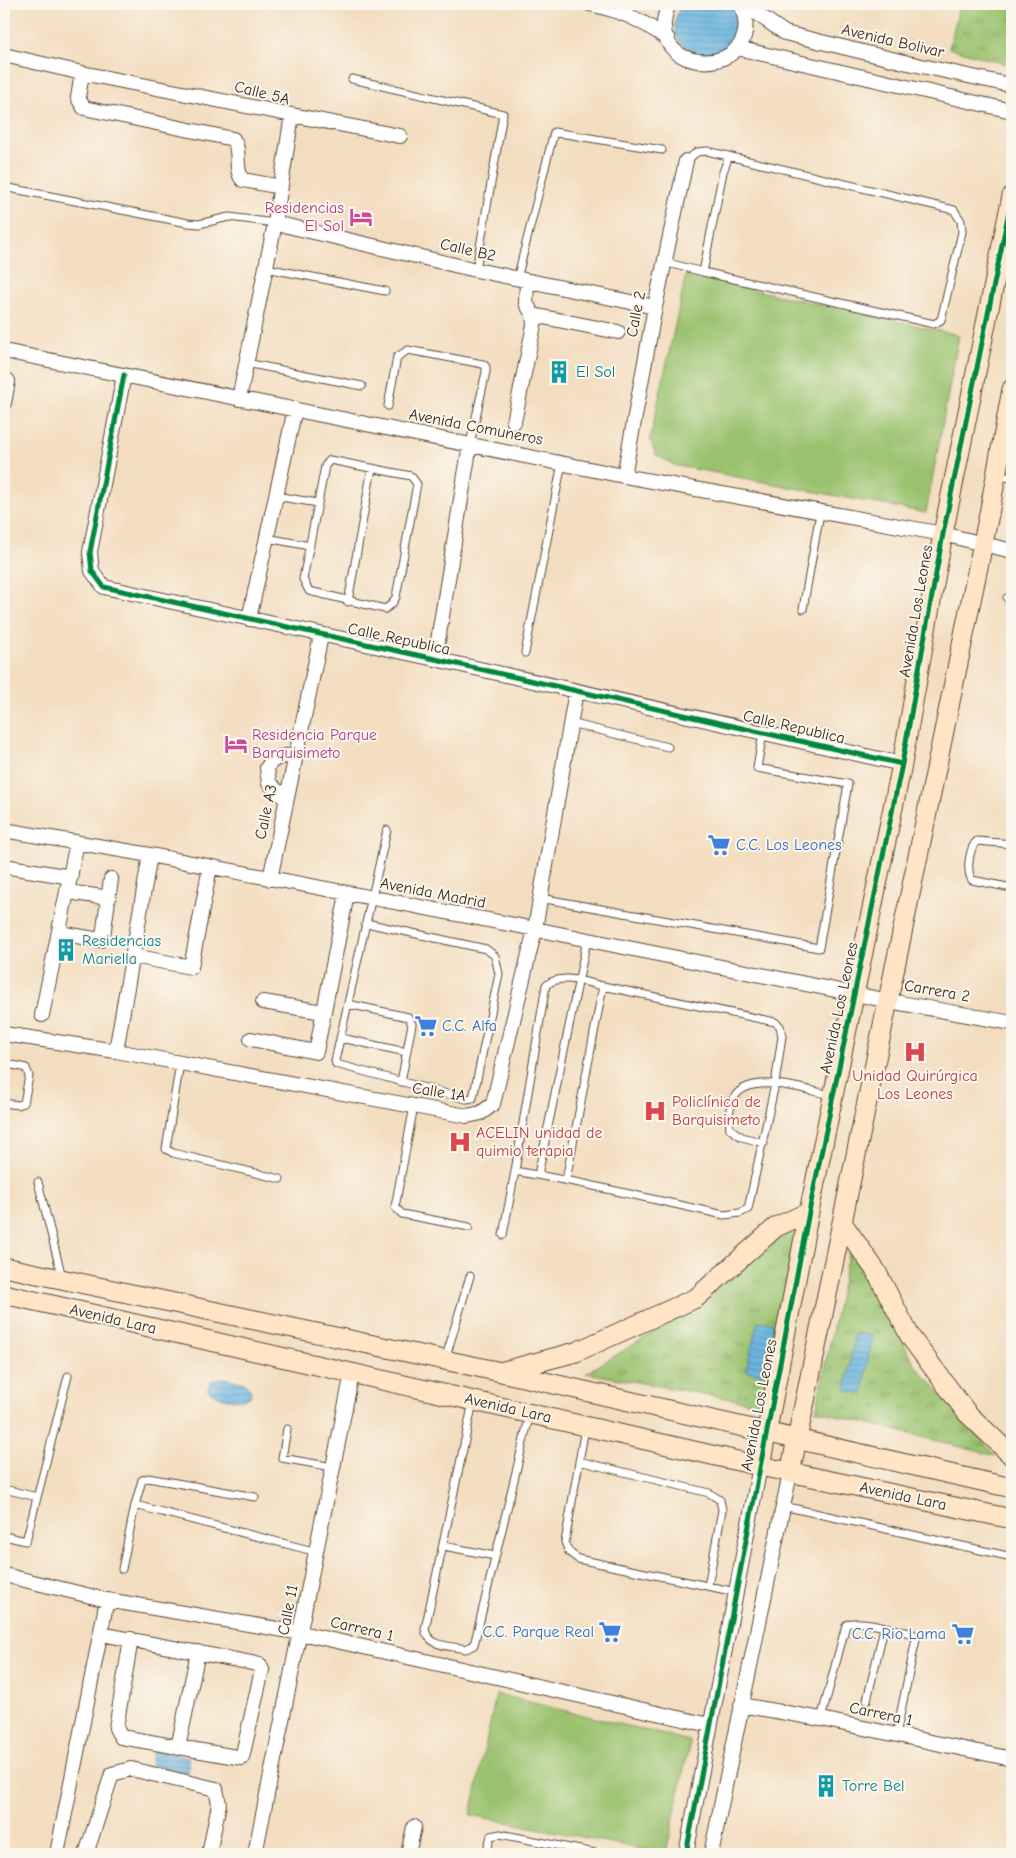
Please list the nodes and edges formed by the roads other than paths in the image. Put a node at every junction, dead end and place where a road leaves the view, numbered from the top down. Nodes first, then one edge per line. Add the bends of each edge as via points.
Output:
1 (590, 4) edge
2 (668, 4) edge
3 (742, 4) edge
4 (668, 39) junction
5 (737, 48) junction
6 (4, 55) edge
7 (82, 74) junction
8 (352, 79) dead end
9 (1012, 87) edge
10 (1012, 111) edge
11 (292, 115) junction
12 (400, 136) dead end
13 (662, 150) dead end
14 (729, 156) junction
15 (686, 161) joint
16 (4, 187) edge
17 (281, 187) junction
18 (1012, 196) edge
19 (275, 223) junction
20 (664, 262) junction
21 (266, 268) junction
22 (476, 270) junction
23 (703, 272) junction
24 (522, 280) junction
25 (384, 291) dead end
26 (654, 307) junction
27 (533, 315) junction
28 (618, 332) dead end
29 (4, 351) edge
30 (246, 363) junction
31 (124, 376) junction
32 (8, 381) dead end
33 (362, 386) dead end
34 (1012, 389) edge
35 (239, 399) junction
36 (4, 403) edge
37 (388, 406) dead end
38 (295, 409) junction
39 (1010, 415) edge
40 (514, 422) dead end
41 (470, 444) junction
42 (562, 462) junction
43 (372, 468) junction
44 (624, 476) junction
45 (1004, 477) edge
46 (275, 496) junction
47 (318, 503) junction
48 (820, 513) junction
49 (943, 534) junction
50 (267, 538) junction
51 (982, 545) junction
52 (310, 546) junction
53 (1012, 551) edge
54 (348, 602) junction
55 (803, 609) dead end
56 (249, 619) junction
57 (321, 636) junction
58 (525, 654) dead end
59 (435, 658) junction
60 (576, 691) junction
61 (570, 723) junction
62 (763, 733) junction
63 (668, 747) dead end
64 (296, 755) junction
65 (902, 764) junction
66 (286, 800) junction
67 (4, 830) edge
68 (387, 830) dead end
69 (76, 842) junction
70 (1012, 844) edge
71 (150, 856) junction
72 (4, 866) edge
73 (210, 867) junction
74 (71, 877) junction
75 (111, 879) dead end
76 (270, 879) junction
77 (1012, 888) edge
78 (68, 892) junction
79 (347, 894) junction
80 (109, 898) junction
81 (540, 898) junction
82 (371, 899) junction
83 (366, 923) junction
84 (535, 929) junction
85 (60, 933) junction
86 (587, 940) junction
87 (133, 956) junction
88 (577, 981) junction
89 (603, 986) junction
90 (856, 992) junction
91 (889, 1001) junction
92 (263, 1002) dead end
93 (348, 1004) junction
94 (323, 1012) junction
95 (42, 1015) dead end
96 (1012, 1023) edge
97 (4, 1034) edge
98 (340, 1038) junction
99 (251, 1039) dead end
100 (116, 1051) junction
101 (406, 1052) junction
102 (4, 1063) edge
103 (180, 1063) junction
104 (401, 1082) junction
105 (775, 1084) junction
106 (833, 1095) junction
107 (4, 1103) edge
108 (414, 1106) junction
109 (764, 1144) junction
110 (515, 1171) junction
111 (538, 1175) junction
112 (280, 1179) dead end
113 (566, 1180) junction
114 (38, 1182) dead end
115 (809, 1212) junction
116 (843, 1224) junction
117 (469, 1227) dead end
118 (503, 1235) dead end
119 (4, 1267) edge
120 (470, 1276) dead end
121 (62, 1280) junction
122 (4, 1294) edge
123 (445, 1360) junction
124 (501, 1372) junction
125 (352, 1373) junction
126 (68, 1376) dead end
127 (473, 1400) junction
128 (530, 1414) junction
129 (585, 1426) junction
130 (288, 1429) dead end
131 (768, 1432) junction
132 (797, 1439) junction
133 (1012, 1456) edge
134 (579, 1461) junction
135 (760, 1466) junction
136 (334, 1468) junction
137 (790, 1473) junction
138 (1012, 1488) edge
139 (4, 1490) edge
140 (37, 1497) junction
141 (255, 1497) dead end
142 (135, 1505) junction
143 (783, 1506) junction
144 (1012, 1519) edge
145 (4, 1536) edge
146 (444, 1546) junction
147 (317, 1552) junction
148 (495, 1556) junction
149 (1012, 1557) edge
150 (122, 1568) dead end
151 (4, 1575) edge
152 (708, 1586) junction
153 (736, 1592) junction
154 (107, 1600) junction
155 (884, 1628) junction
156 (301, 1633) junction
157 (101, 1634) junction
158 (131, 1639) junction
159 (198, 1652) junction
160 (867, 1700) dead end
161 (741, 1705) junction
162 (821, 1718) junction
163 (710, 1725) junction
164 (896, 1735) junction
165 (178, 1748) junction
166 (1012, 1759) edge
167 (414, 1827) dead end
168 (57, 1854) edge
169 (86, 1854) edge
170 (209, 1854) edge
171 (255, 1854) edge
172 (408, 1854) edge
173 (486, 1854) edge
174 (600, 1854) edge
175 (686, 1854) edge
176 (711, 1854) edge

1 - 4 street via 621,11
2 - 4 street via 664,20
3 - 5 street, Avenida Bolivar via 746,25
3 - 9 street, Avenida Bolivar via 785,33
4 - 5 street via 683,57 694,62 717,61
5 - 10 street
6 - 7 street, Calle 5A
7 - 11 street, Calle 5A
7 - 17 street via 78,98 84,108 233,140 237,144 238,176 243,180
8 - 22 lane via 503,114
11 - 12 street
11 - 17 street, Calle 5A
13 - 24 lane via 554,132
14 - 15 lane via 707,150 697,152
14 - 23 lane
14 - 23 lane via 954,210 962,221 962,232 941,320 934,324
15 - 20 street, Calle 2
16 - 19 lane via 188,223 199,224 229,217
17 - 19 street, Calle 5A
18 - 49 street, Avenida Los Leones
19 - 21 street, Calle 5A
19 - 22 street, Calle B2
20 - 23 lane
20 - 26 street, Calle 2
21 - 25 lane
21 - 30 street, Calle 5A
22 - 24 street, Calle B2
24 - 26 street, Calle B2
24 - 27 street via 526,303
26 - 44 street, Calle 2
27 - 28 street
27 - 40 street via 534,324
29 - 31 street, Avenida Comuneros
30 - 33 lane
30 - 35 street, Calle 5A
31 - 35 street, Avenida Comuneros
31 - 56 street, Calle Republica via 90,552 92,571 104,587
32 - 36 street
34 - 39 street
35 - 38 street, Avenida Comuneros
37 - 41 lane via 397,357 402,352 408,350 483,364 486,372
38 - 41 street, Avenida Comuneros
38 - 46 street
39 - 45 street
41 - 42 street, Avenida Comuneros
41 - 59 street
42 - 44 street, Avenida Comuneros
42 - 58 lane
43 - 47 lane via 330,460 326,462
43 - 54 lane
43 - 54 lane via 411,476 417,484 392,604 384,609
44 - 48 street, Avenida Comuneros
45 - 51 street
46 - 47 lane
46 - 50 street
47 - 52 lane
48 - 49 street, Avenida Comuneros
48 - 55 lane
49 - 51 street, Avenida Comuneros
49 - 65 street, Avenida Los Leones
50 - 52 lane
50 - 56 street
51 - 53 street, Avenida Comuneros
51 - 91 street
52 - 54 lane via 303,579 309,592
56 - 57 street, Calle Republica
57 - 59 street, Calle Republica
57 - 64 street, Calle A3
59 - 60 street, Calle Republica
60 - 61 street, Calle 1A
60 - 62 street, Calle Republica
61 - 63 lane
61 - 81 street, Calle 1A
62 - 65 street, Calle Republica
62 - 81 lane via 757,768 848,784 819,948
64 - 66 street, Calle A3
64 - 66 street via 278,757 266,768 269,783
65 - 90 street, Avenida Los Leones
66 - 76 street, Calle A3
67 - 69 street, Avenida Madrid
68 - 82 lane
69 - 71 street, Avenida Madrid
69 - 74 street
70 - 77 lane via 977,841 973,844 969,875 972,880
71 - 73 street, Avenida Madrid
71 - 87 street
72 - 74 street
73 - 76 street, Avenida Madrid
73 - 87 street via 191,967
74 - 78 street
75 - 80 street
76 - 79 street, Avenida Madrid
78 - 80 street
78 - 85 street
79 - 82 street, Avenida Madrid
79 - 94 street
80 - 85 street via 100,940
81 - 84 street, Calle 1A
82 - 83 lane
82 - 84 street, Avenida Madrid
83 - 93 lane
83 - 104 lane via 486,949 495,956 499,974 476,1096 466,1099
84 - 86 street, Avenida Madrid
84 - 108 street, Calle 1A via 493,1104 481,1113 467,1116
85 - 95 street
86 - 88 lane
86 - 90 street, Avenida Madrid
87 - 100 street
88 - 89 lane
88 - 110 lane via 553,980 546,985
88 - 111 lane
89 - 105 lane via 775,1022 780,1026 782,1036
89 - 113 lane
90 - 91 street, Carrera 2
90 - 106 street, Avenida Los Leones
91 - 96 street, Carrera 2
91 - 116 street
92 - 94 street
93 - 98 lane
93 - 101 lane via 408,1016 412,1024
94 - 99 street via 316,1052
97 - 100 street, Calle 1A
98 - 101 lane
98 - 104 lane via 335,1061 338,1066
100 - 103 street, Calle 1A
101 - 104 lane
102 - 107 lane via 26,1068 30,1076 24,1103 18,1106
103 - 108 street, Calle 1A
103 - 112 lane via 166,1149
105 - 106 lane
105 - 109 lane
105 - 109 lane via 750,1084 736,1092 728,1112 730,1129
106 - 115 street, Avenida Los Leones
108 - 117 lane via 395,1207 402,1214
109 - 113 lane via 748,1209 740,1213 724,1215
110 - 111 lane
110 - 118 lane
111 - 113 lane
114 - 121 lane
115 - 124 street via 776,1227 696,1298 576,1352
115 - 131 street, Avenida Los Leones
116 - 132 street
116 - 133 street via 876,1271 911,1338 968,1413
119 - 121 street, Avenida Lara
120 - 123 lane
121 - 123 street, Avenida Lara
122 - 125 street, Avenida Lara
123 - 124 street, Avenida Lara
124 - 131 street, Avenida Lara
125 - 127 street, Avenida Lara
125 - 136 street, Calle 11
126 - 140 lane
127 - 128 street, Avenida Lara
127 - 146 lane
128 - 129 street, Avenida Lara
128 - 148 lane
129 - 134 lane
129 - 135 street, Avenida Lara
130 - 136 lane via 282,1458
131 - 132 street, Avenida Lara
131 - 135 street, Avenida Los Leones
132 - 137 street
132 - 138 street, Avenida Lara
134 - 152 lane via 709,1493 720,1500 722,1510
134 - 152 lane via 565,1542 569,1552 578,1558
135 - 137 street, Avenida Lara
135 - 153 street, Avenida Los Leones
136 - 147 street, Calle 11
137 - 143 street
137 - 144 street, Avenida Lara
139 - 140 lane
140 - 145 lane via 26,1541
141 - 142 lane via 148,1478 142,1480
142 - 147 lane
142 - 150 lane
143 - 149 lane
143 - 161 street
146 - 148 lane
146 - 148 lane via 425,1629 426,1636 433,1643 458,1648 474,1645
147 - 156 street, Calle 11
151 - 154 street, Carrera 1
152 - 153 lane
153 - 163 street, Avenida Los Leones
154 - 156 street, Carrera 1
154 - 157 street
155 - 160 lane
155 - 162 lane via 853,1621 846,1625
155 - 164 lane via 913,1634 916,1639
156 - 163 street, Carrera 1
156 - 171 street, Calle 11
157 - 158 street
157 - 168 street
158 - 159 street
158 - 165 street via 117,1733 120,1737
159 - 165 street
159 - 165 street via 260,1665 262,1670 242,1758
161 - 162 street, Carrera 1
161 - 176 street
162 - 164 street, Carrera 1
163 - 175 street, Avenida Los Leones
164 - 166 street, Carrera 1
167 - 172 street
169 - 170 street via 112,1774 120,1770 216,1789 219,1804
173 - 174 lane via 491,1836 500,1834

